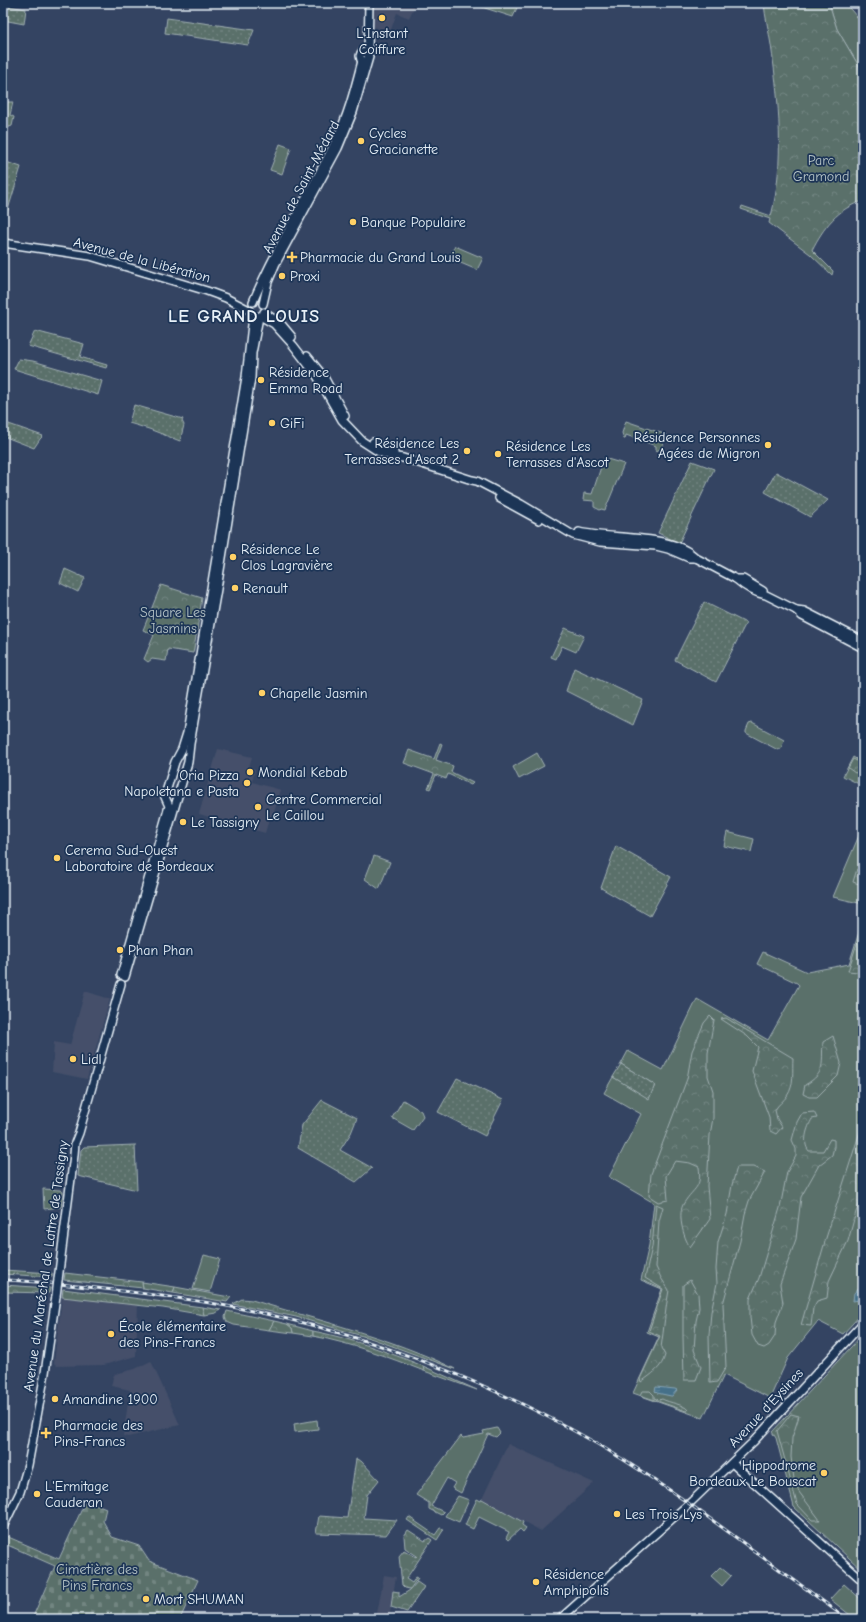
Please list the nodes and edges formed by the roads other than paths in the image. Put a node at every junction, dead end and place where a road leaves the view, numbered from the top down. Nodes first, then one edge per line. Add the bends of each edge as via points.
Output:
1 (364, 3) edge
2 (369, 3) edge
3 (365, 56) junction
4 (3, 243) edge
5 (256, 310) junction
6 (220, 551) joint
7 (212, 599) junction
8 (796, 610) junction
9 (863, 641) edge
10 (863, 648) edge
11 (172, 808) junction
12 (863, 1323) edge
13 (732, 1463) junction
14 (3, 1527) edge
15 (863, 1581) edge
16 (560, 1619) edge

1 - 3 main road, Avenue de Saint-Médard
2 - 3 main road, Avenue de Saint-Médard
3 - 5 main road, Avenue de Saint-Médard via 342,133 275,253
4 - 5 main road, Avenue de la Libération via 90,256 207,291
5 - 6 main road, Avenue de Saint-Médard
5 - 8 main road via 282,325 320,372 350,424 366,438 403,458 472,480 474,484 554,528 606,537 649,540 684,549 736,579 743,579 762,589 766,595
6 - 7 main road, Avenue du Maréchal de Lattre de Tassigny
7 - 11 main road, Avenue du Maréchal de Lattre de Tassigny via 188,762
7 - 11 main road, Avenue du Maréchal de Lattre de Tassigny via 187,733 165,797
8 - 9 main road via 804,611
8 - 10 main road via 802,616
11 - 14 main road, Avenue du Maréchal de Lattre de Tassigny, bridge via 74,1142 46,1373 28,1465 20,1492
12 - 13 main road, Avenue d'Eysines
13 - 15 main road
13 - 16 main road, Avenue d'Eysines

